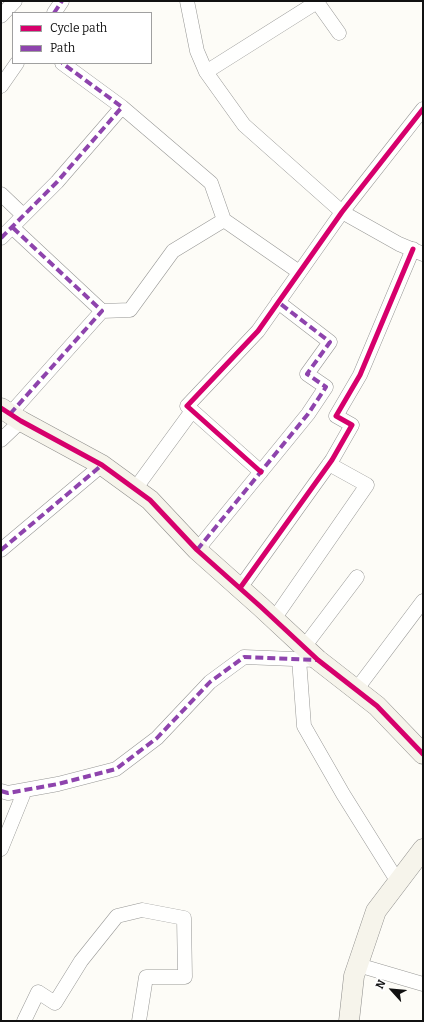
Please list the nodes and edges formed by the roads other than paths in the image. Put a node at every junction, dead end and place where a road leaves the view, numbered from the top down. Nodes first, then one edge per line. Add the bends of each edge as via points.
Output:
1 (14, 1) edge
2 (62, 1) edge
3 (186, 1) edge
4 (55, 12) edge
5 (1, 16) edge
6 (339, 33) dead end
7 (16, 64) edge
8 (63, 64) edge
9 (206, 72) junction
10 (1, 86) edge
11 (122, 107) junction
12 (423, 109) edge
13 (1, 194) edge
14 (342, 212) junction
15 (23, 215) junction
16 (224, 220) junction
17 (12, 227) junction
18 (1, 238) edge
19 (418, 252) edge
20 (298, 272) junction
21 (278, 302) junction
22 (102, 311) junction
23 (192, 410) junction
24 (11, 414) edge
25 (1, 440) edge
26 (102, 464) junction
27 (329, 464) junction
28 (260, 472) junction
29 (135, 490) junction
30 (1, 550) edge
31 (197, 550) junction
32 (358, 577) dead end
33 (240, 588) junction
34 (423, 601) edge
35 (274, 619) junction
36 (307, 655) junction
37 (356, 690) junction
38 (423, 754) edge
39 (25, 790) junction
40 (1, 791) edge
41 (1, 849) edge
42 (423, 849) edge
43 (398, 882) junction
44 (358, 965) junction
45 (423, 984) edge
46 (24, 1021) edge
47 (139, 1021) edge
48 (349, 1021) edge

1 - 5 street
2 - 4 street
3 - 9 street via 197,51
6 - 9 street via 317,2
7 - 10 street
8 - 11 street
9 - 14 street via 244,125
11 - 15 street via 57,182
11 - 16 street via 211,183
12 - 14 street
13 - 15 street
14 - 19 street
14 - 20 street
15 - 17 street
16 - 20 street
16 - 22 street via 173,251 130,310
17 - 18 street
17 - 22 street
19 - 27 street via 360,375 336,416 352,425
20 - 21 street
21 - 23 street via 258,331 187,406
21 - 28 street via 330,342 307,374 326,387 308,414
22 - 24 street
23 - 28 street
23 - 29 street
24 - 25 street
24 - 26 street
26 - 29 street
26 - 30 street
27 - 33 street
27 - 35 street via 367,484
28 - 31 street
29 - 31 street via 150,500
31 - 33 street
32 - 36 street
33 - 35 street
34 - 37 street
35 - 36 street
36 - 37 street
36 - 39 street via 244,657 210,682 157,738 116,769
36 - 43 street via 304,726
37 - 38 street via 377,706
39 - 40 street via 8,793
39 - 41 street
42 - 43 street
43 - 44 street via 376,911
44 - 45 street
44 - 48 street via 354,976
46 - 47 street via 38,992 55,1003 81,961 117,916 142,910 184,918 185,977 146,977

